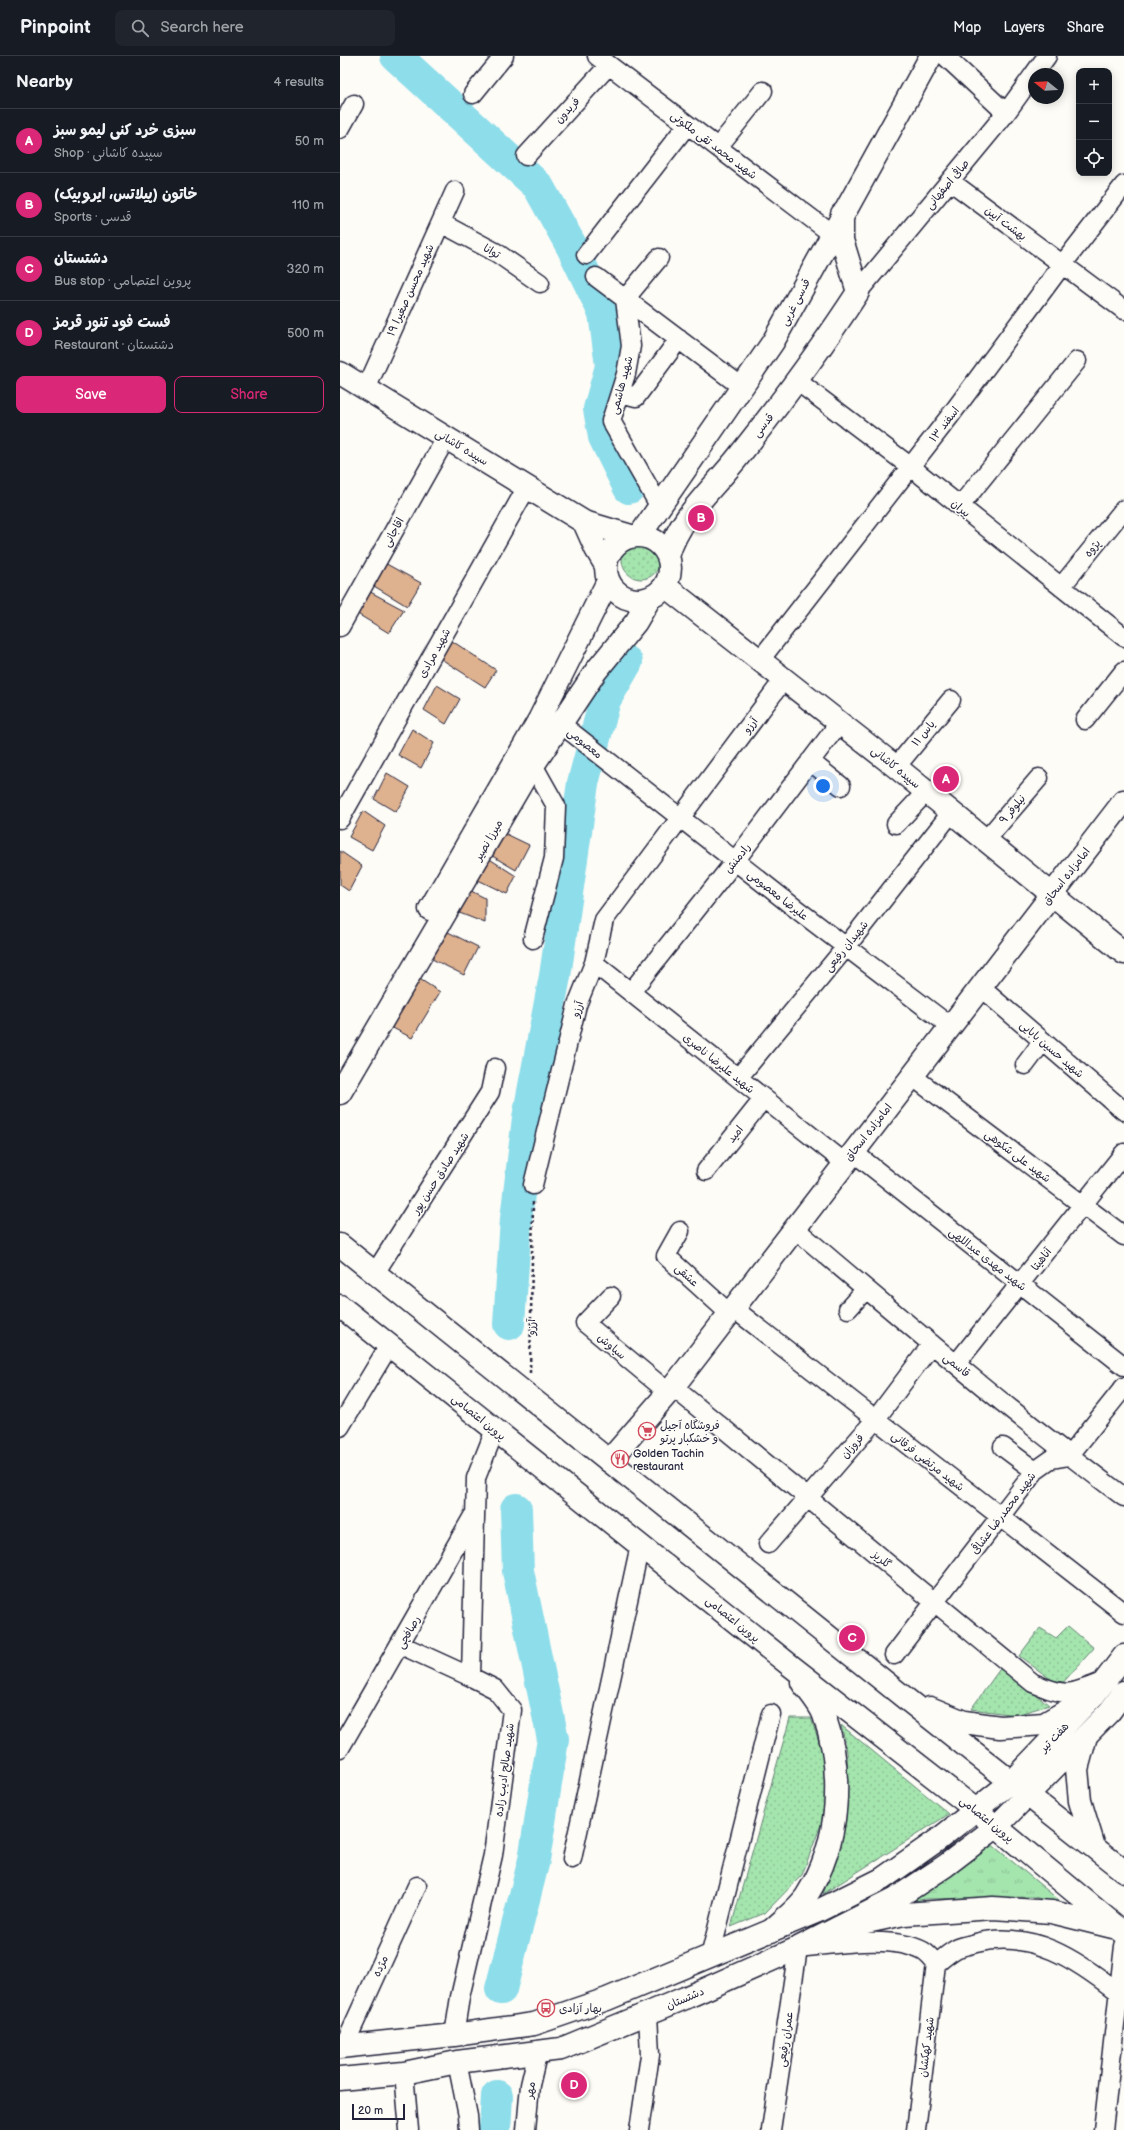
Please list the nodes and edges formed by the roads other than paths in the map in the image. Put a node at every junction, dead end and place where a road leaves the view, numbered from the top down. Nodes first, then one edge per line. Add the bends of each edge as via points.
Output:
1 (504, 56) edge
2 (931, 56) edge
3 (945, 56) edge
4 (1047, 56) edge
5 (603, 60) edge
6 (1038, 68) edge
7 (1028, 82) edge
8 (763, 92) dead end
9 (474, 94) dead end
10 (354, 104) dead end
11 (1006, 113) junction
12 (687, 125) junction
13 (340, 128) edge
14 (718, 147) junction
15 (526, 156) dead end
16 (950, 181) junction
17 (1124, 185) edge
18 (454, 191) dead end
19 (842, 214) junction
20 (440, 223) junction
21 (832, 234) junction
22 (586, 255) dead end
23 (659, 258) dead end
24 (1062, 265) junction
25 (596, 277) dead end
26 (540, 283) dead end
27 (858, 292) junction
28 (625, 299) junction
29 (1124, 310) edge
30 (679, 339) junction
31 (1077, 361) dead end
32 (340, 373) edge
33 (797, 381) junction
34 (742, 387) junction
35 (366, 389) junction
36 (621, 393) junction
37 (446, 438) junction
38 (910, 467) junction
39 (527, 487) junction
40 (960, 506) junction
41 (660, 507) junction
42 (1124, 509) edge
43 (584, 522) junction
44 (635, 536) junction
45 (668, 556) junction
46 (607, 573) junction
47 (1061, 587) junction
48 (658, 592) junction
49 (340, 627) edge
50 (1124, 637) edge
51 (760, 660) junction
52 (1124, 671) edge
53 (784, 679) junction
54 (951, 700) dead end
55 (1085, 720) dead end
56 (840, 722) junction
57 (550, 728) junction
58 (810, 761) junction
59 (608, 762) joint
60 (533, 765) junction
61 (896, 767) junction
62 (1039, 778) dead end
63 (841, 786) dead end
64 (926, 792) junction
65 (1124, 801) edge
66 (951, 813) junction
67 (681, 818) junction
68 (340, 819) edge
69 (896, 824) dead end
70 (985, 841) junction
71 (735, 861) junction
72 (1051, 894) junction
73 (533, 939) dead end
74 (846, 947) junction
75 (1124, 953) edge
76 (594, 962) junction
77 (980, 987) junction
78 (631, 992) junction
79 (950, 1026) junction
80 (1043, 1041) junction
81 (340, 1064) edge
82 (1025, 1065) dead end
83 (495, 1068) dead end
84 (912, 1076) junction
85 (738, 1078) junction
86 (340, 1093) edge
87 (764, 1098) junction
88 (1124, 1111) edge
89 (1124, 1152) edge
90 (849, 1158) junction
91 (706, 1171) dead end
92 (533, 1185) road end
93 (1083, 1205) junction
94 (794, 1228) junction
95 (680, 1231) dead end
96 (1124, 1236) edge
97 (340, 1245) edge
98 (375, 1273) junction
99 (1020, 1284) junction
100 (866, 1289) junction
101 (611, 1296) dead end
102 (340, 1306) edge
103 (731, 1310) junction
104 (848, 1310) dead end
105 (390, 1344) junction
106 (932, 1344) junction
107 (956, 1364) junction
108 (1124, 1366) edge
109 (1124, 1387) edge
110 (670, 1390) junction
111 (875, 1420) junction
112 (340, 1427) edge
113 (495, 1430) junction
114 (1003, 1447) dead end
115 (1069, 1456) junction
116 (609, 1461) junction
117 (1035, 1471) junction
118 (1124, 1497) edge
119 (808, 1499) junction
120 (474, 1514) junction
121 (1000, 1518) junction
122 (768, 1544) dead end
123 (640, 1545) junction
124 (936, 1602) junction
125 (1124, 1613) edge
126 (400, 1645) junction
127 (894, 1655) dead end
128 (1124, 1656) edge
129 (791, 1666) junction
130 (471, 1677) junction
131 (1099, 1688) junction
132 (1122, 1695) edge
133 (905, 1698) junction
134 (771, 1714) dead end
135 (1086, 1736) junction
136 (340, 1748) edge
137 (1011, 1782) junction
138 (1029, 1794) junction
139 (976, 1810) junction
140 (996, 1827) junction
141 (1094, 1847) junction
142 (572, 1859) dead end
143 (1124, 1870) edge
144 (872, 1884) junction
145 (417, 1886) dead end
146 (881, 1906) junction
147 (838, 1928) junction
148 (771, 1931) junction
149 (1122, 1936) edge
150 (798, 1948) junction
151 (710, 1957) junction
152 (936, 1964) junction
153 (1119, 1993) junction
154 (648, 2014) junction
155 (454, 2035) junction
156 (342, 2047) edge
157 (538, 2051) junction
158 (457, 2062) junction
159 (404, 2073) junction
160 (340, 2079) edge
161 (409, 2130) edge
162 (469, 2130) edge
163 (526, 2130) edge
164 (639, 2130) edge
165 (771, 2130) edge
166 (916, 2130) edge
167 (1103, 2130) edge

1 - 9 street
2 - 19 street, قدسی غربی
3 - 11 street
4 - 6 street, صافی اصفهانی
5 - 12 street, شهید محمد تقی ملکوتی
5 - 15 street, فریدون
7 - 11 street, صافی اصفهانی
8 - 14 street
10 - 13 street
11 - 16 street, صافی اصفهانی
12 - 14 street, شهید محمد تقی ملکوتی
12 - 22 street
14 - 21 street, شهید محمد تقی ملکوتی
16 - 24 street, بهشت آیین
16 - 27 street, صافی اصفهانی
17 - 24 street, اسفند ۱۳
18 - 20 street, شهید محسن صغیرا ۱۹
19 - 21 street, قدسی غربی
19 - 27 street via 842,240
20 - 26 street, توانا via 497,253
20 - 35 street, شهید محسن صغیرا ۱۹
21 - 34 street, قدسی غربی via 773,342
23 - 28 street
24 - 29 street, بهشت آیین
24 - 38 street, اسفند ۱۳
25 - 28 street
27 - 33 street, قدسی
28 - 30 street
28 - 36 street, شهید هاشمی via 631,346
30 - 34 street
30 - 36 street via 636,397
31 - 40 street
32 - 35 street, سپیده کاشانی
33 - 38 street, پیران
33 - 45 street, قدسی via 695,507 673,539
34 - 41 street, قدسی غربی
35 - 37 street, سپیده کاشانی
36 - 41 street, شهید هاشمی via 611,421
37 - 39 street, سپیده کاشانی
37 - 49 street, اقاجانی
38 - 40 street, پیران
38 - 51 street, اسفند ۱۳
39 - 43 street, سپیده کاشانی
39 - 68 street, شهید مرادی
40 - 47 street, پیران
41 - 44 street, قدسی غربی
42 - 47 street, پژوه
43 - 44 street, سپیده کاشانی
43 - 46 street
44 - 45 street via 657,541
44 - 46 street via 620,541 611,549
45 - 48 street via 669,577
46 - 48 street via 615,592 626,598 638,601
46 - 57 street, میرزا نصیر
47 - 50 street, پیران
48 - 51 street, سپیده کاشانی
48 - 57 street, میرزا نصیر
51 - 53 street, سپیده کاشانی
52 - 55 street
53 - 56 street, سپیده کاشانی
53 - 67 street, آرزو
54 - 61 street, یاس ۱۱
56 - 58 street, رادمنش
56 - 61 street, سپیده کاشانی
57 - 59 street, معصومی
57 - 60 street, میرزا نصیر
57 - 81 street, میرزا نصیر
58 - 63 street
58 - 71 street, رادمنش
59 - 67 street, علیرضا معصومی
60 - 73 street via 556,806 554,858
60 - 86 street, میرزا نصیر
61 - 64 street, سپیده کاشانی
62 - 70 street, نیلوفر ۹
64 - 66 street, سپیده کاشانی
64 - 69 street
65 - 72 street, امامزاده اسحاق
66 - 70 street, سپیده کاشانی
66 - 74 street, شهیدان رفیعی
67 - 71 street, علیرضا معصومی
67 - 76 street, آرزو via 604,920
70 - 72 street, سپیده کاشانی
71 - 74 street, علیرضا معصومی
71 - 78 street, رادمنش
72 - 75 street, سپیده کاشانی
72 - 77 street, امامزاده اسحاق
74 - 79 street, علیرضا معصومی
74 - 85 street, شهیدان رفیعی
76 - 78 street, شهید علیرضا ناصری
76 - 92 street, آرزو via 578,1005
77 - 79 street, امامزاده اسحاق
77 - 80 street, شهید حسین بابایی
78 - 85 street, شهید علیرضا ناصری
79 - 84 street, امامزاده اسحاق
80 - 82 street
80 - 88 street, شهید حسین بابایی
83 - 98 street, شهید صادق حسن پور via 490,1092
84 - 90 street, امامزاده اسحاق
84 - 93 street, شهید علی شکوهی
85 - 87 street, شهید علیرضا ناصری
87 - 90 street, شهید علیرضا ناصری
87 - 91 street, امید
89 - 93 street, آناهیتا
90 - 94 street, امامزاده اسحاق
90 - 99 street, شهید مهدی عبداللهی
93 - 96 street, شهید علی شکوهی
93 - 99 street, آناهیتا
94 - 100 street, قاسمی
94 - 103 street, امامزاده اسحاق
95 - 103 street, عشقی via 666,1256
97 - 98 street
98 - 116 street
99 - 107 street, آناهیتا
99 - 108 street, شهید مهدی عبداللهی
100 - 104 street
100 - 106 street, قاسمی
101 - 110 street, سیاوش via 585,1323
102 - 105 street, پروین اعتصامی
103 - 110 street, امامزاده اسحاق
103 - 111 street, شهید مرتضی فرقانی
105 - 112 street
105 - 113 street, پروین اعتصامی
106 - 107 street, قاسمی
106 - 111 street, فروزان
107 - 115 street, قاسمی
109 - 115 street
110 - 116 street, امامزاده اسحاق
110 - 119 street, گلریز
111 - 119 street, فروزان
111 - 121 street, شهید مرتضی فرقانی
113 - 120 street via 476,1478
113 - 123 street, پروین اعتصامی
114 - 117 street
115 - 117 street, شهید محمدرضا عشاقی via 1052,1459
115 - 118 street, قاسمی
116 - 133 street
117 - 121 street, شهید محمدرضا عشاقی
119 - 122 street, فروزان
119 - 124 street, گلریز
120 - 126 street, رصافچی
120 - 130 street
121 - 124 street, شهید محمدرضا عشاقی
121 - 125 street, شهید مرتضی فرقانی
123 - 129 street, پروین اعتصامی
123 - 142 street
124 - 127 street, شهید محمدرضا عشاقی
124 - 131 street, گلریز via 1033,1683 1058,1693
126 - 130 street, شهید صالح ادیب زاده
126 - 136 street, رصافچی
128 - 131 street, هفت تیر
129 - 139 street, پروین اعتصامی
129 - 148 street via 824,1714 835,1764 836,1810 827,1853 807,1895
130 - 155 street, شهید صالح ادیب زاده via 495,1689 512,1710 494,1855 460,1997
131 - 132 street via 1108,1697
131 - 133 street via 1044,1724 1000,1727 964,1722
131 - 137 street, هفت تیر
132 - 135 street, هفت تیر
133 - 137 street
134 - 151 street
135 - 138 street, هفت تیر
135 - 141 street via 1077,1769 1080,1801
137 - 138 street
137 - 139 street, هفت تیر
138 - 140 street, هفت تیر
138 - 141 street
139 - 140 street, پروین اعتصامی
139 - 144 street via 939,1839
140 - 146 street, دشتستان via 945,1866
140 - 149 street, پروین اعتصامی
141 - 143 street
144 - 146 street via 883,1888 886,1896
144 - 148 street
145 - 156 street, مژده
146 - 147 street, دشتستان
147 - 149 street via 904,1914 993,1908 1052,1912
147 - 150 street, دشتستان
148 - 151 street
149 - 153 street
150 - 152 street via 891,1942 924,1951
150 - 154 street, دشتستان
150 - 165 street, عمران رفیعی
151 - 155 street via 607,1999 534,2024
152 - 153 street via 956,1948 994,1939 1029,1942 1057,1951
152 - 166 street, شهید کهکشان
153 - 167 street
154 - 157 street, دشتستان via 562,2049
154 - 164 street via 650,2055
155 - 156 street
157 - 158 street, دشتستان
157 - 163 street, مهر via 530,2085
158 - 159 street, دشتستان
158 - 162 street
159 - 160 street, دشتستان
159 - 161 street

